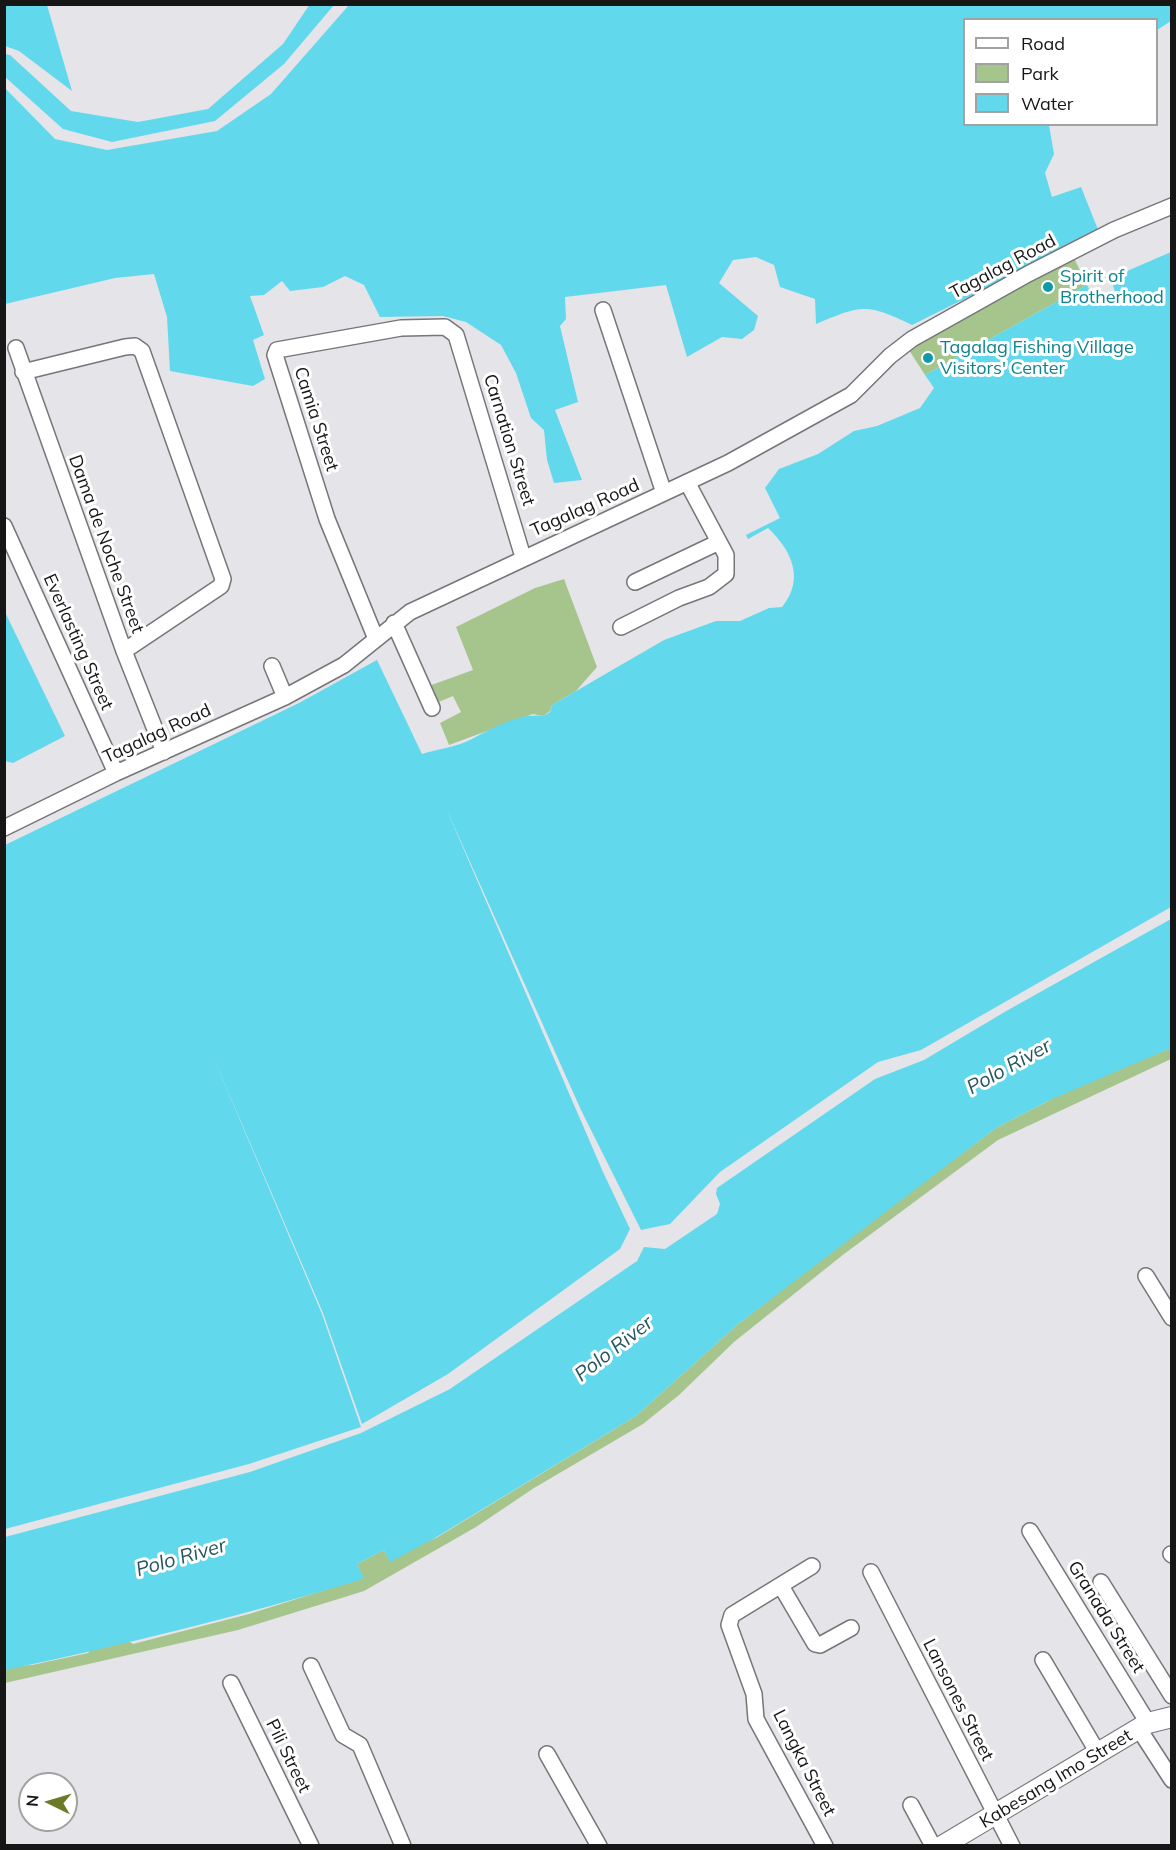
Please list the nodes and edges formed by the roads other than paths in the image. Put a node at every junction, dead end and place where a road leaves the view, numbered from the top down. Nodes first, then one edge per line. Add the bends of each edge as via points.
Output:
1 (1172, 206) edge
2 (603, 310) dead end
3 (456, 335) joint
4 (16, 348) dead end
5 (23, 372) junction
6 (687, 482) junction
7 (664, 494) junction
8 (4, 526) edge
9 (719, 542) junction
10 (523, 557) junction
11 (635, 582) dead end
12 (394, 623) junction
13 (621, 627) dead end
14 (376, 639) junction
15 (124, 651) junction
16 (272, 666) dead end
17 (285, 697) junction
18 (432, 708) dead end
19 (164, 752) junction
20 (116, 773) junction
21 (4, 828) edge
22 (1146, 1276) dead end
23 (1172, 1318) edge
24 (1030, 1531) dead end
25 (812, 1566) dead end
26 (871, 1572) dead end
27 (1101, 1582) dead end
28 (781, 1586) junction
29 (850, 1628) dead end
30 (1043, 1660) dead end
31 (311, 1666) dead end
32 (231, 1683) dead end
33 (1172, 1696) edge
34 (1172, 1717) edge
35 (1144, 1726) junction
36 (1098, 1753) junction
37 (547, 1754) dead end
38 (1172, 1780) edge
39 (911, 1805) dead end
40 (995, 1816) junction
41 (311, 1845) edge
42 (403, 1845) edge
43 (599, 1845) edge
44 (825, 1845) edge
45 (933, 1845) edge
46 (942, 1845) edge
47 (1012, 1845) edge

1 - 6 street, Tagalag Road via 1028,274 912,339 851,395
2 - 7 street
3 - 10 street, Carnation Street
3 - 14 street, Camia Street via 445,327 401,328 275,352 327,519
4 - 5 street, Dama de Noche Street
5 - 15 street, Dama de Noche Street
5 - 15 street via 119,348 135,346 142,351 223,579 221,586
6 - 7 street, Tagalag Road
6 - 9 street
7 - 10 street, Tagalag Road
8 - 20 street, Everlasting Street
9 - 11 street
9 - 13 street via 727,568 721,580
10 - 12 street, Tagalag Road
12 - 14 street, Tagalag Road
12 - 18 street
14 - 17 street, Tagalag Road via 344,664
15 - 19 street, Dama de Noche Street
16 - 17 street
17 - 19 street, Tagalag Road
19 - 20 street, Tagalag Road
20 - 21 street, Tagalag Road
22 - 23 street
24 - 35 street, Granada Street
25 - 28 street, Langka Street
26 - 40 street, Lansones Street
27 - 33 street
28 - 29 street via 815,1644
28 - 44 street, Langka Street via 732,1615 729,1625 754,1694 756,1719
30 - 36 street
31 - 42 street via 343,1735 360,1745
32 - 41 street, Pili Street
34 - 35 main road, Kabesang Imo Street
35 - 36 main road, Kabesang Imo Street
35 - 38 street, Granada Street
36 - 40 main road, Kabesang Imo Street
37 - 43 street
39 - 45 street
40 - 46 main road, Kabesang Imo Street
40 - 47 street, Lansones Street

